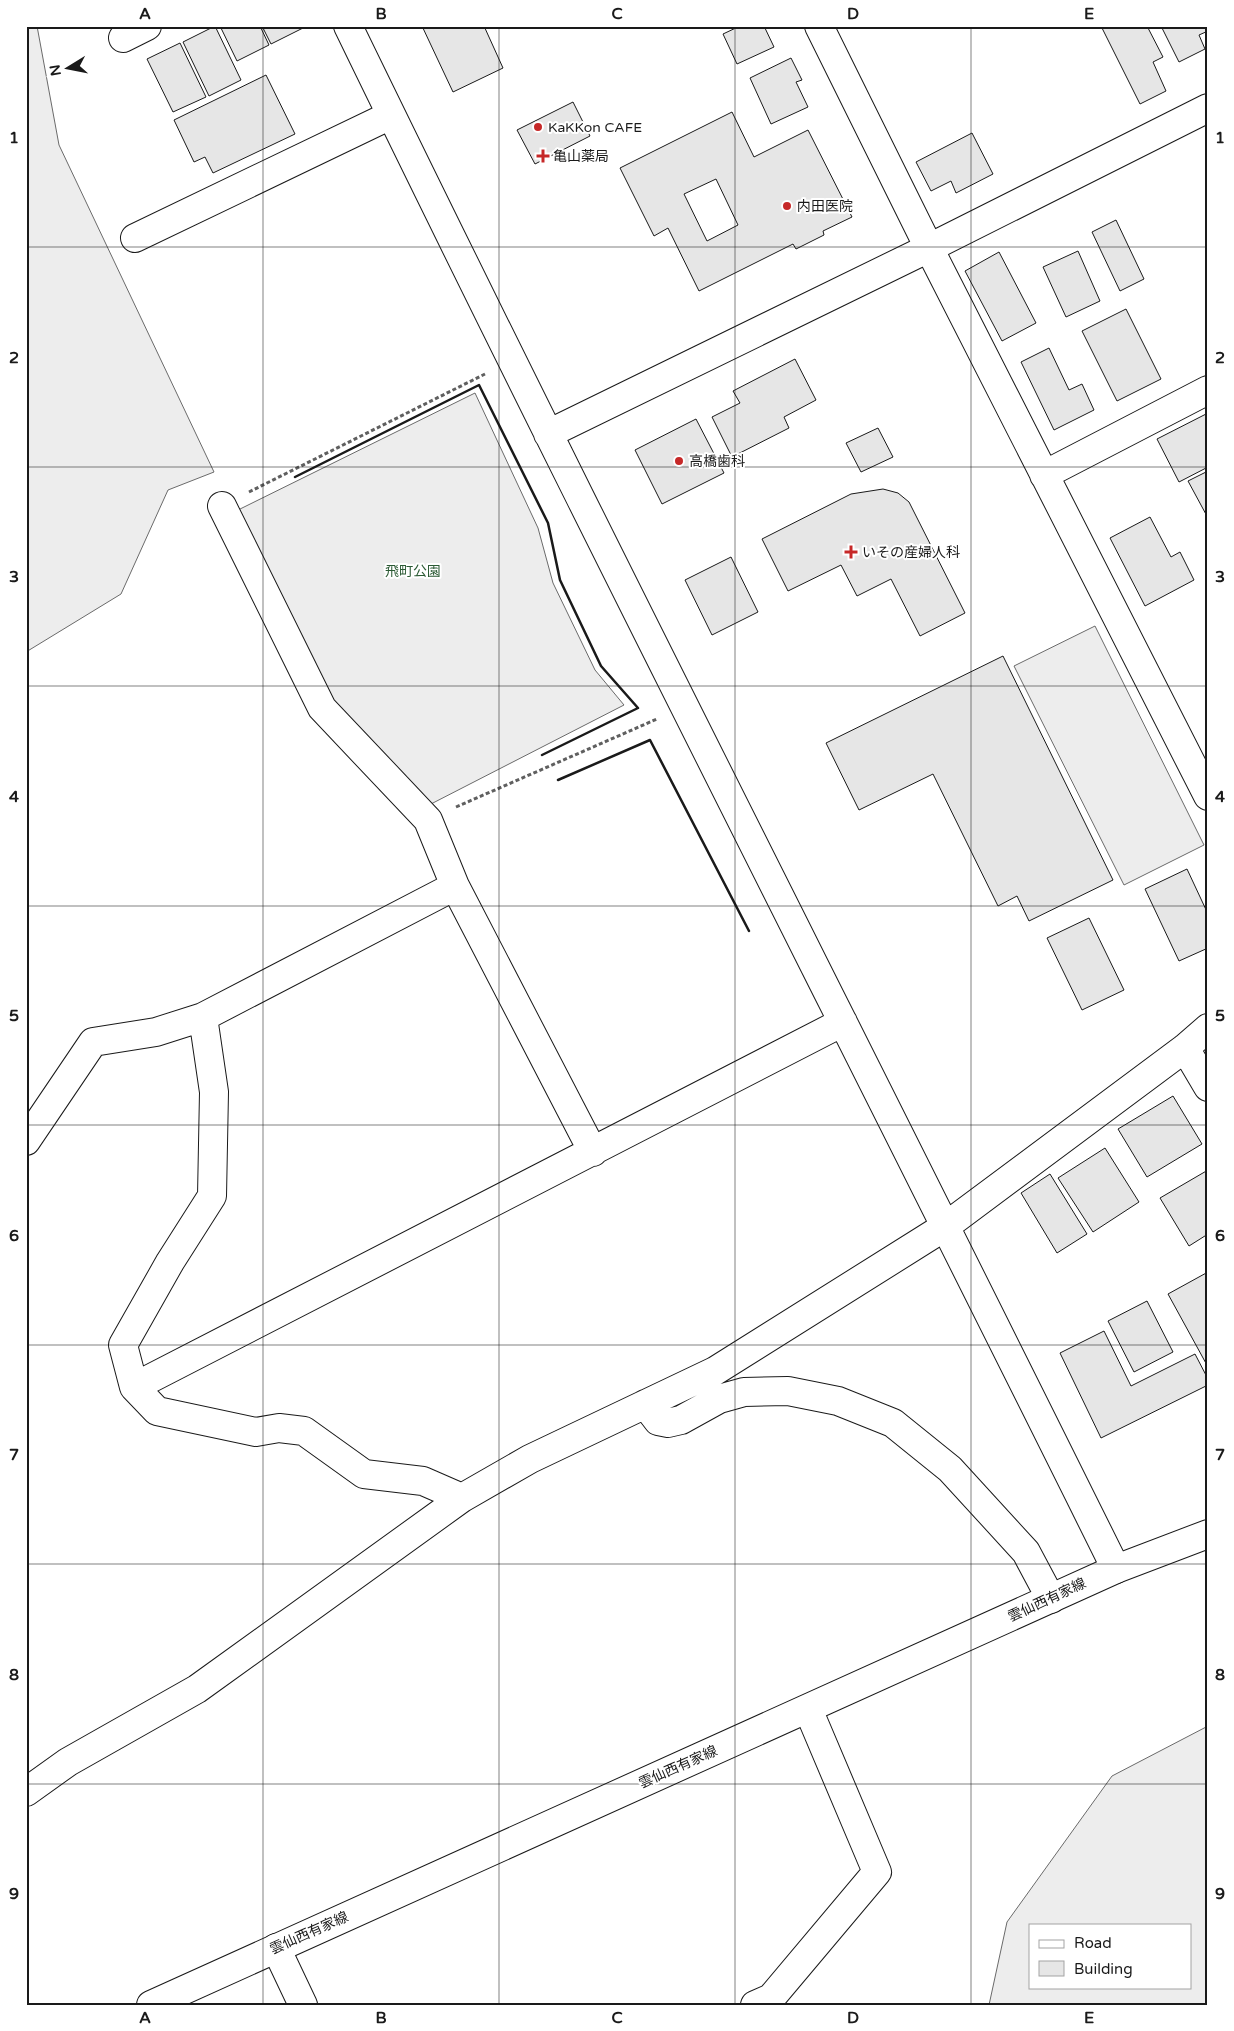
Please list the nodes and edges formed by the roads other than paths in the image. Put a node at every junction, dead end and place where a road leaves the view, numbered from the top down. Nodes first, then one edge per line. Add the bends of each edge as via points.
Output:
1 (147, 26) edge
2 (348, 26) edge
3 (819, 26) edge
4 (123, 38) dead end
5 (1208, 108) edge
6 (391, 115) junction
7 (135, 238) dead end
8 (928, 248) junction
9 (1208, 390) edge
10 (548, 434) junction
11 (1044, 474) junction
12 (222, 506) road end
13 (1208, 796) edge
14 (455, 886) junction
15 (203, 1017) junction
16 (843, 1022) junction
17 (1208, 1028) edge
18 (1185, 1048) junction
19 (1208, 1087) edge
20 (26, 1141) edge
21 (593, 1152) junction
22 (946, 1226) junction
23 (134, 1387) junction
24 (645, 1404) junction
25 (462, 1498) junction
26 (1208, 1534) edge
27 (1116, 1569) junction
28 (1051, 1598) junction
29 (808, 1709) junction
30 (26, 1792) edge
31 (276, 1948) junction
32 (151, 2005) edge
33 (303, 2005) edge
34 (755, 2005) edge

1 - 4 street
2 - 6 street
3 - 8 street
5 - 8 street
6 - 7 street
6 - 10 street
8 - 10 street
8 - 11 street
9 - 11 street
10 - 16 street
11 - 13 street
12 - 14 street via 322,708 428,820
14 - 15 street
14 - 21 street
15 - 20 street via 156,1032 93,1042
15 - 23 street via 214,1092 212,1196 123,1345
16 - 21 street
16 - 22 street
17 - 18 street
18 - 19 street
18 - 22 street
21 - 23 street
22 - 24 street via 715,1371
22 - 27 street
23 - 25 street via 157,1411 256,1432 279,1428 304,1431 364,1474 423,1481
24 - 25 street via 530,1459
24 - 28 street via 658,1421 668,1423 681,1420 719,1399 744,1392 788,1391 838,1401 894,1424 950,1469 1026,1552
25 - 30 street via 197,1689 68,1762
26 - 27 street, 雲仙西有家線
27 - 28 street, 雲仙西有家線
28 - 29 street, 雲仙西有家線
29 - 31 street, 雲仙西有家線
29 - 34 street via 877,1872 771,1998
31 - 32 street, 雲仙西有家線
31 - 33 street

